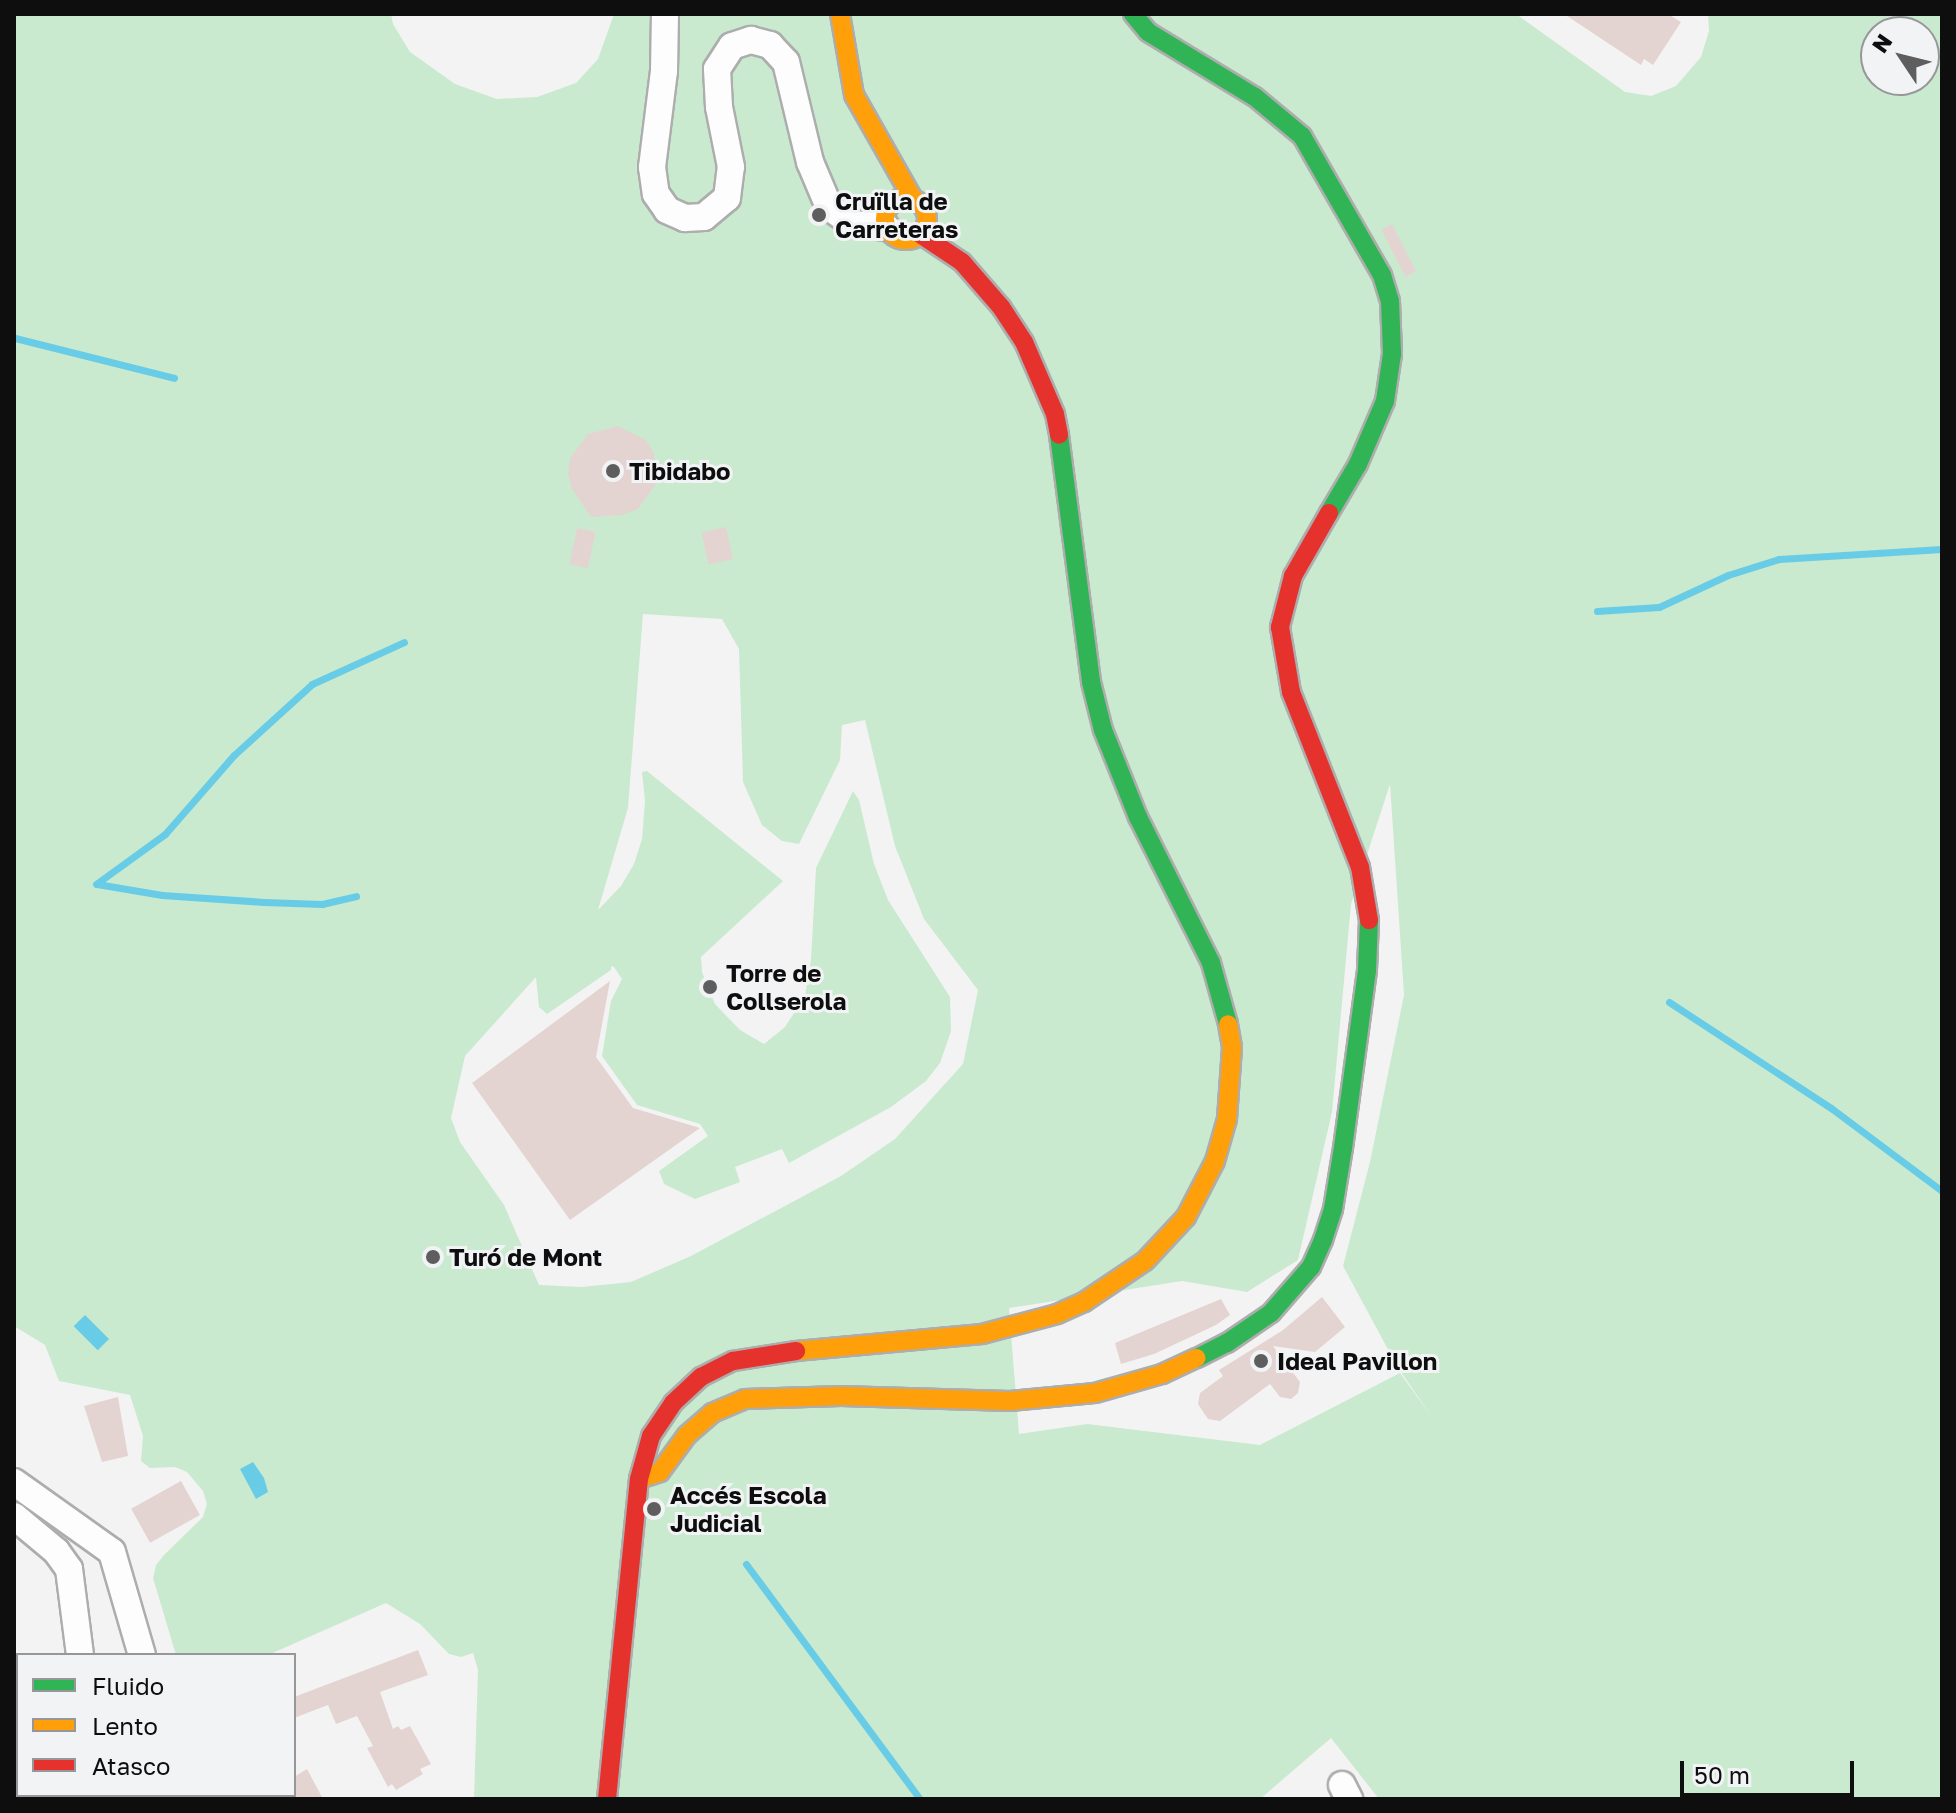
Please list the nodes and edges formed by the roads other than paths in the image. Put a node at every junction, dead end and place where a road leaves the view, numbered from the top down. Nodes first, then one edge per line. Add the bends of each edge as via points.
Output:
1 (665, 14) edge
2 (840, 14) edge
3 (1133, 14) edge
4 (913, 199) junction
5 (886, 227) junction
6 (920, 234) junction
7 (639, 1479) junction
8 (14, 1482) edge
9 (14, 1516) edge
10 (80, 1653) edge
11 (141, 1653) edge
12 (607, 1799) edge

1 - 5 street via 652,167 656,194 667,210 685,218 704,217 727,198 731,167 717,69 732,46 751,40 770,45 786,62 810,162 829,207 853,224
2 - 4 street via 854,95
3 - 7 street via 1148,32 1255,97 1302,136 1382,275 1390,301 1392,354 1385,401 1358,464 1293,576 1280,627 1291,692 1367,896 1367,970 1333,1209 1311,1267 1283,1301 1227,1343 1162,1374 1095,1393 1010,1401 745,1399 712,1413 687,1435 660,1472
4 - 5 street via 899,199 888,207
4 - 6 street via 927,215
5 - 6 street via 901,240
6 - 7 street via 962,262 1001,307 1024,342 1055,414 1091,682 1103,730 1138,817 1211,963 1224,1002 1232,1047 1227,1119 1215,1161 1186,1217 1145,1261 1108,1289 1057,1314 982,1334 733,1361 701,1377 673,1403 651,1436
7 - 12 street
8 - 11 street via 112,1552
9 - 10 street via 69,1569

